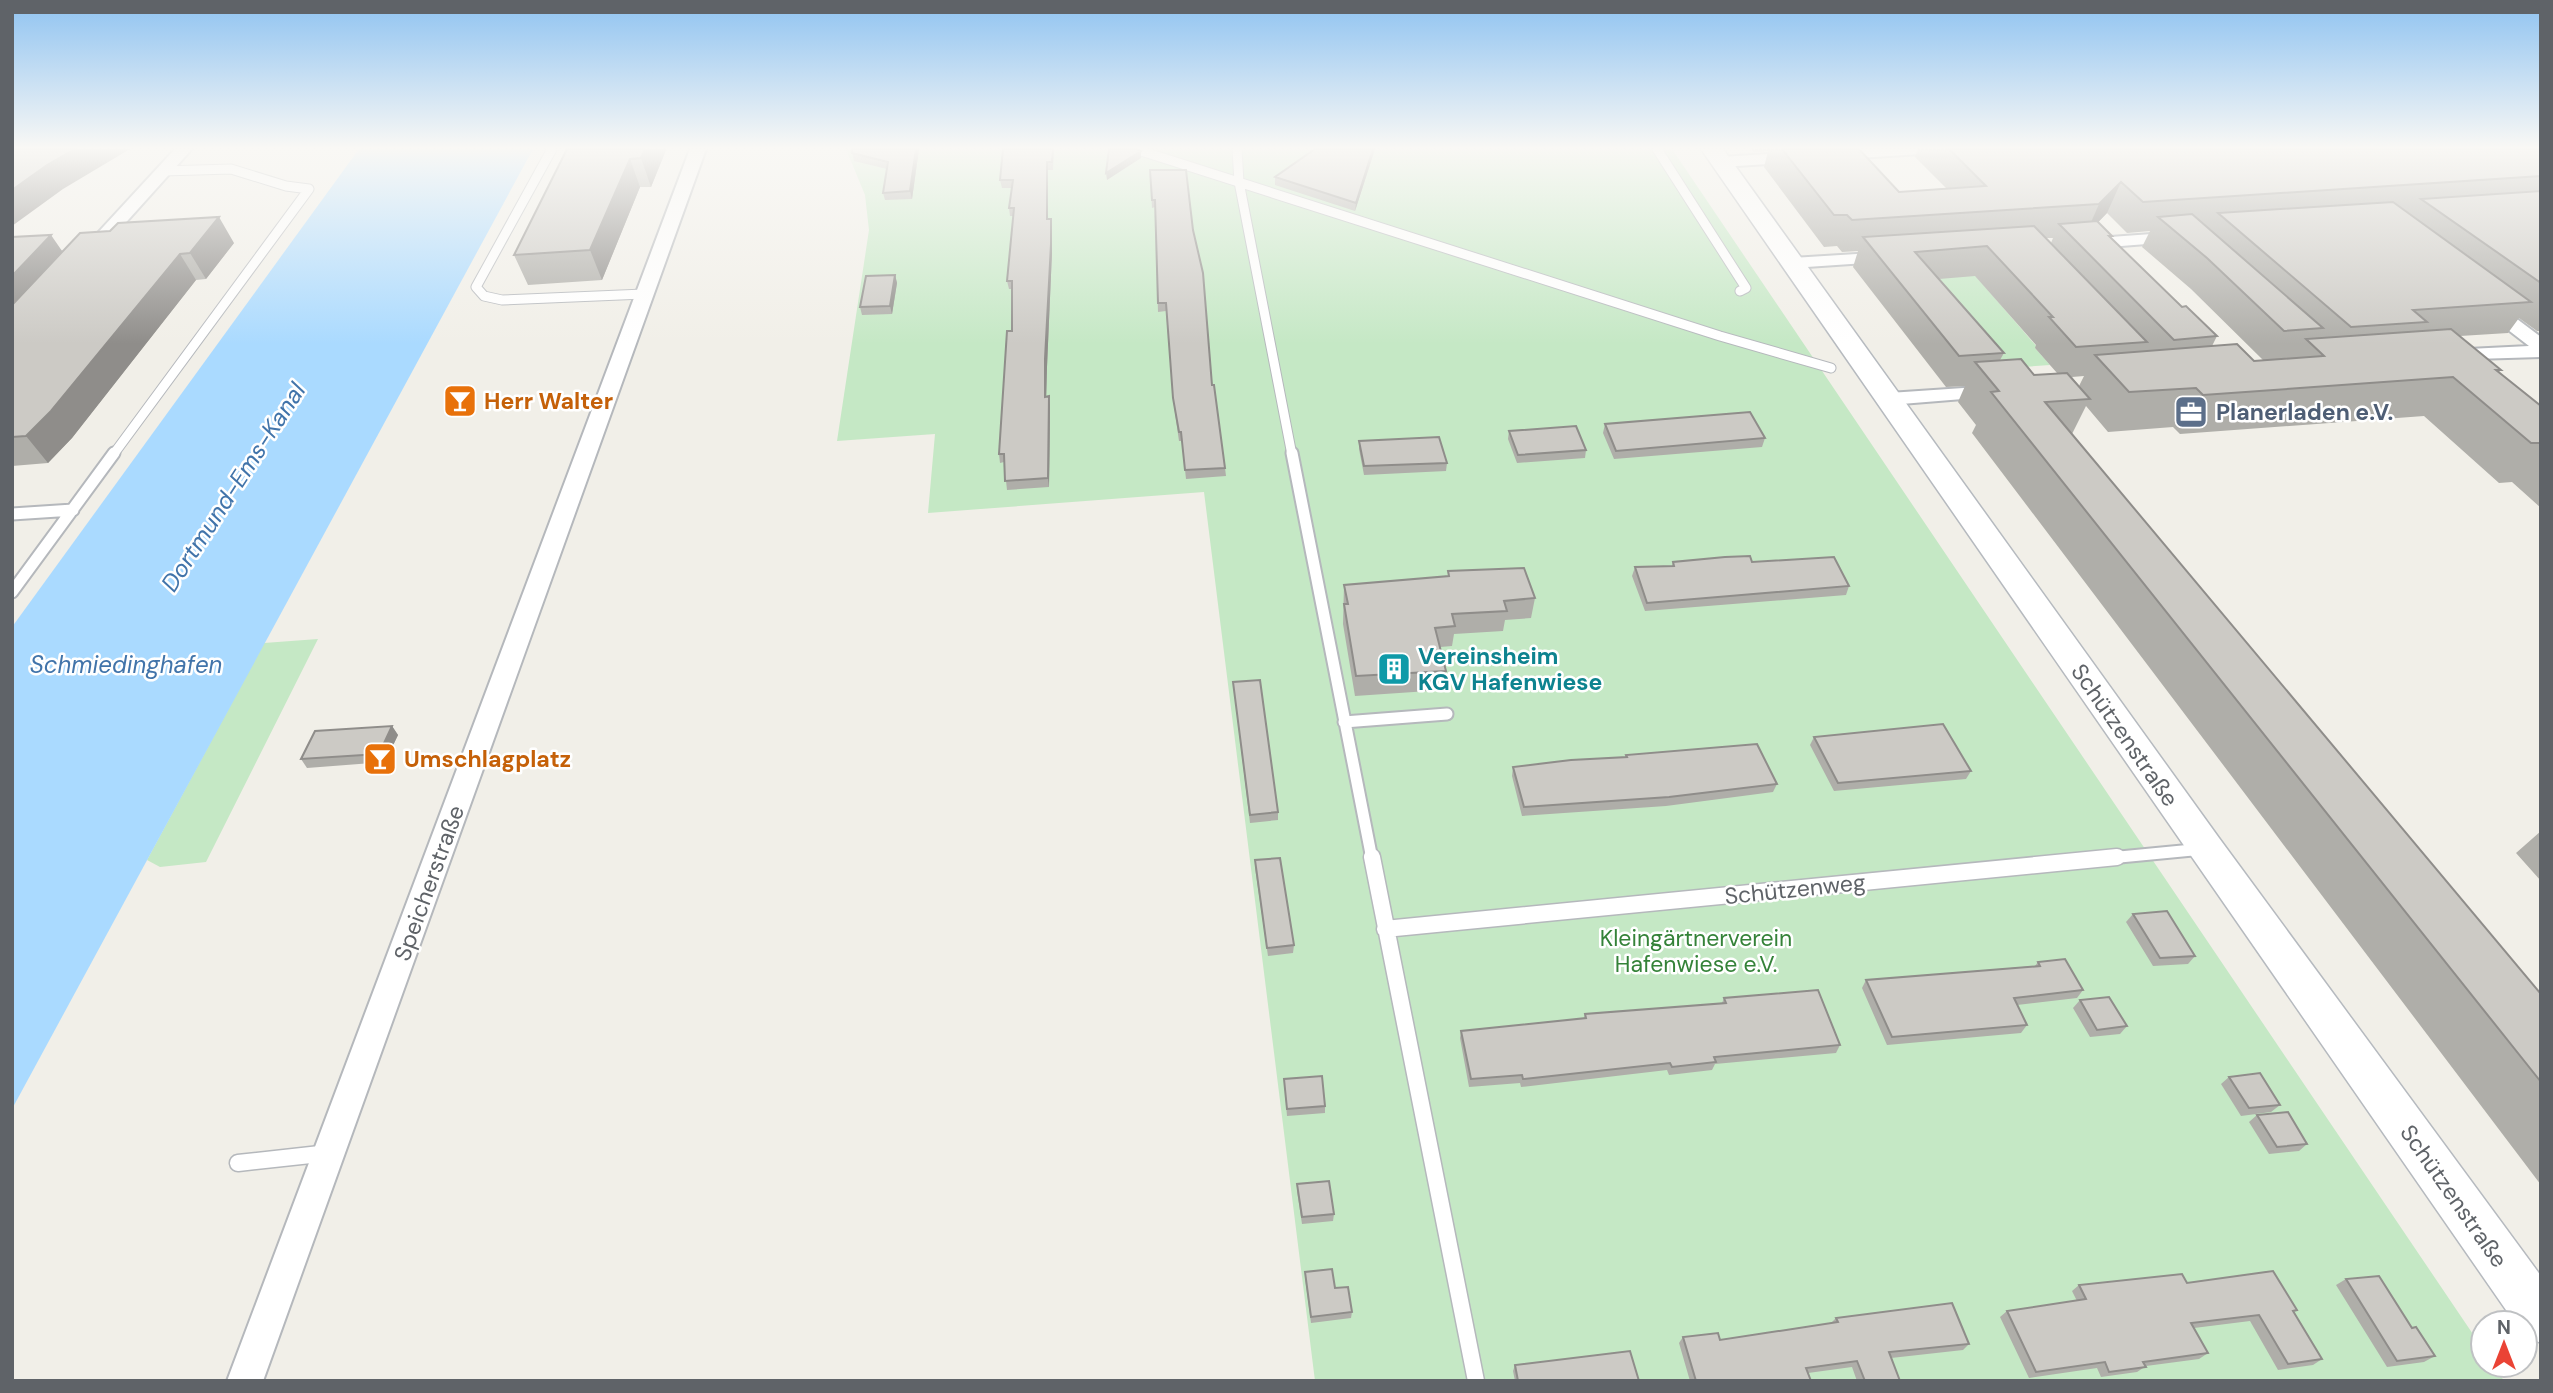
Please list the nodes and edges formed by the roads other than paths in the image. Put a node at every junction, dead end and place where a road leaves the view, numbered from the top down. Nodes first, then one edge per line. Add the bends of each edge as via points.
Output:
1 (121, 214) edge
2 (290, 214) edge
3 (516, 214) edge
4 (674, 214) edge
5 (1245, 214) edge
6 (1339, 214) edge
7 (1699, 214) edge
8 (1757, 214) edge
9 (2188, 240) edge
10 (2065, 246) edge
11 (1906, 256) edge
12 (1792, 264) junction
13 (72, 271) edge
14 (1740, 291) dead end
15 (644, 294) junction
16 (2475, 297) edge
17 (2541, 348) edge
18 (2465, 355) junction
19 (2426, 358) edge
20 (1831, 369) dead end
21 (2487, 372) edge
22 (2013, 390) edge
23 (1889, 399) junction
24 (73, 510) junction
25 (12, 514) edge
26 (12, 592) edge
27 (1447, 714) dead end
28 (1344, 722) junction
29 (2205, 849) junction
30 (1385, 929) junction
31 (329, 1153) junction
32 (239, 1163) dead end
33 (2541, 1318) edge
34 (245, 1381) edge
35 (1476, 1381) edge

1 - 13 street
2 - 24 lane
3 - 15 lane via 476,287 484,296 502,300
4 - 15 street, Speicherstraße
5 - 28 lane
6 - 20 lane
7 - 14 lane via 1746,288
8 - 12 street, Schützenstraße
9 - 10 street
11 - 12 street
12 - 23 street, Schützenstraße
15 - 31 street, Speicherstraße
16 - 17 street
17 - 18 street
18 - 19 street
18 - 21 street
22 - 23 street
23 - 29 street, Schützenstraße
24 - 25 lane
24 - 26 lane
27 - 28 lane
28 - 30 lane
29 - 30 lane, Schützenweg
29 - 33 street, Schützenstraße
30 - 35 lane
31 - 32 lane
31 - 34 street, Speicherstraße

